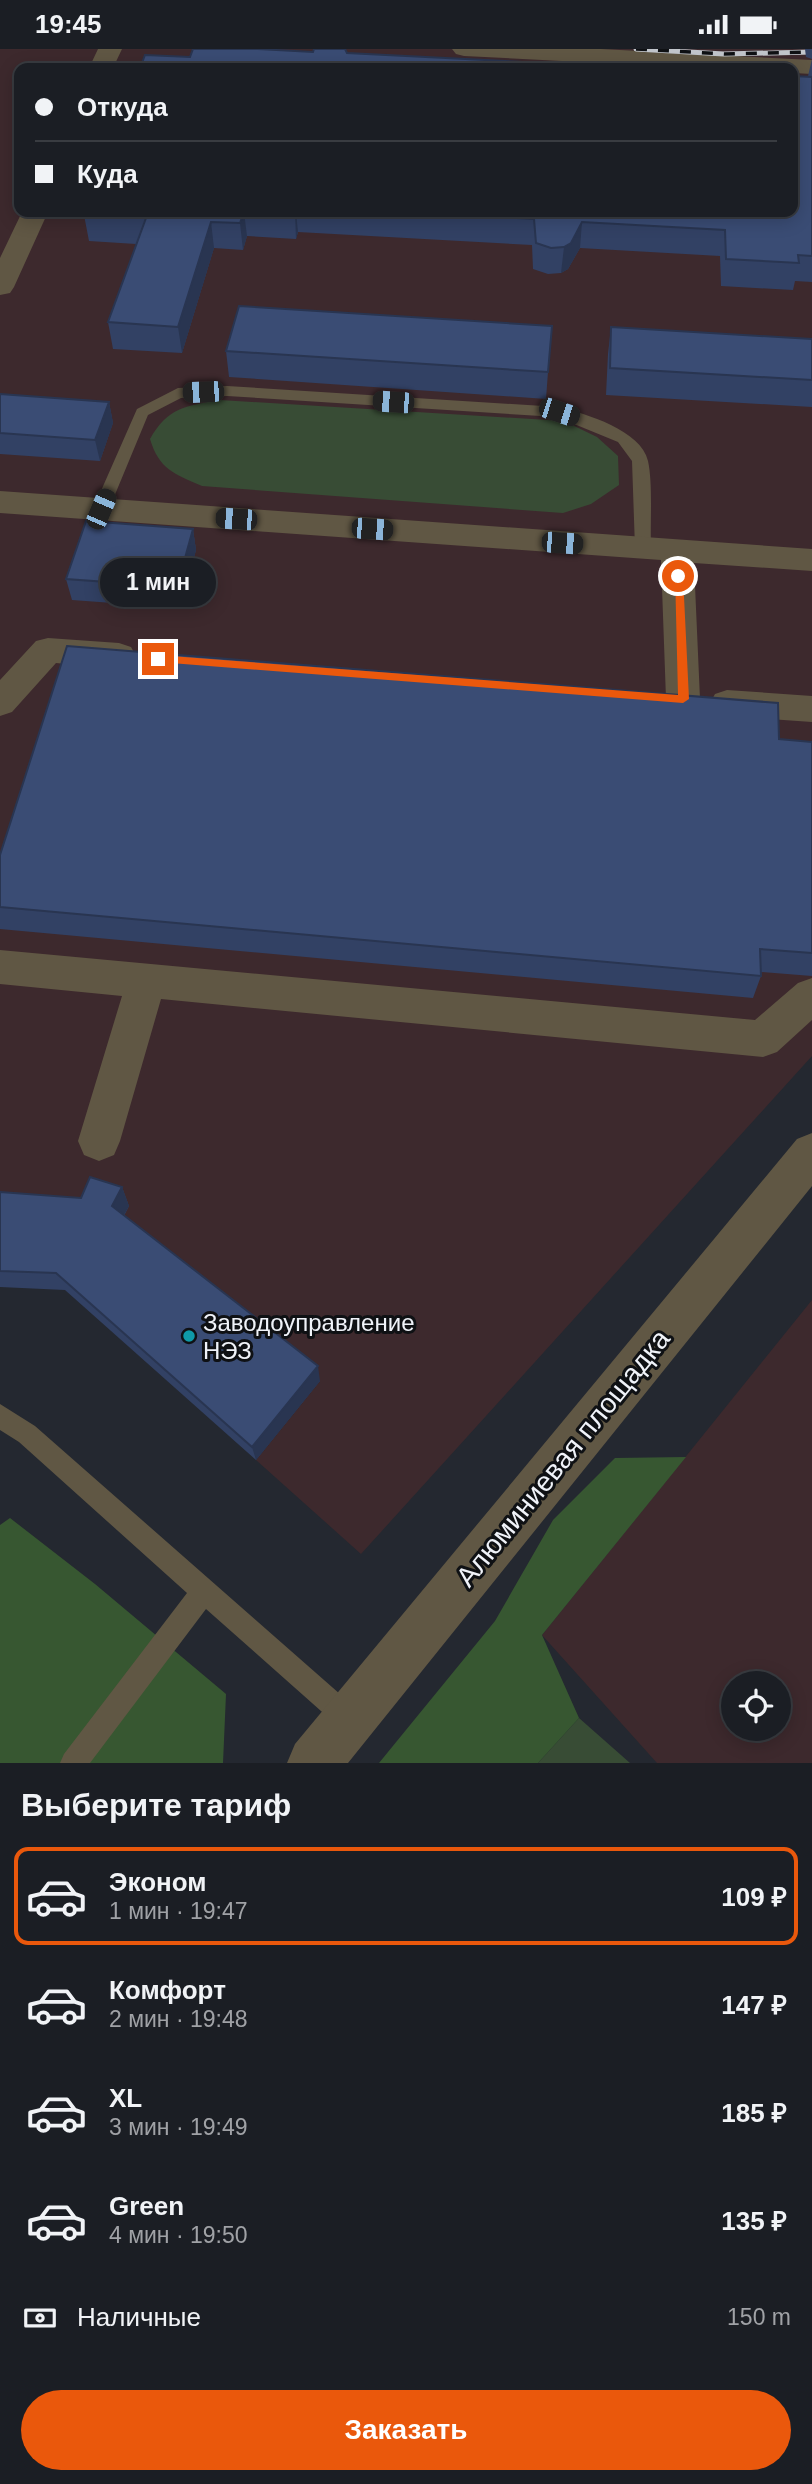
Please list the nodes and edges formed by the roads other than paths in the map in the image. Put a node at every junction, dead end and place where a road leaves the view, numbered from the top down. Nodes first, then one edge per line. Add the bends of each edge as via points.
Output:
1 (464, 49) edge
2 (735, 63) edge
3 (33, 217) edge
4 (0, 287) edge
5 (0, 502) edge
6 (101, 509) junction
7 (643, 548) junction
8 (677, 551) junction
9 (812, 560) edge
10 (144, 658) edge
11 (0, 703) edge
12 (812, 709) edge
13 (0, 967) edge
14 (146, 981) junction
15 (812, 995) edge
16 (99, 1141) dead end
17 (812, 1153) edge
18 (0, 1416) edge
19 (205, 1590) junction
20 (350, 1720) junction
21 (73, 1763) edge
22 (314, 1763) edge

1 - 2 street
3 - 4 street
5 - 6 street
6 - 7 street
6 - 7 lane via 142,412 178,393 227,391 559,412 623,438 640,460
7 - 8 street
8 - 9 street
8 - 12 street via 670,698
10 - 11 street via 48,650
13 - 14 street
14 - 15 street via 763,1038
14 - 16 street
17 - 20 street, Алюминиевая площадка
18 - 19 lane via 27,1434
19 - 20 lane
19 - 21 lane
20 - 22 street, Алюминиевая площадка

